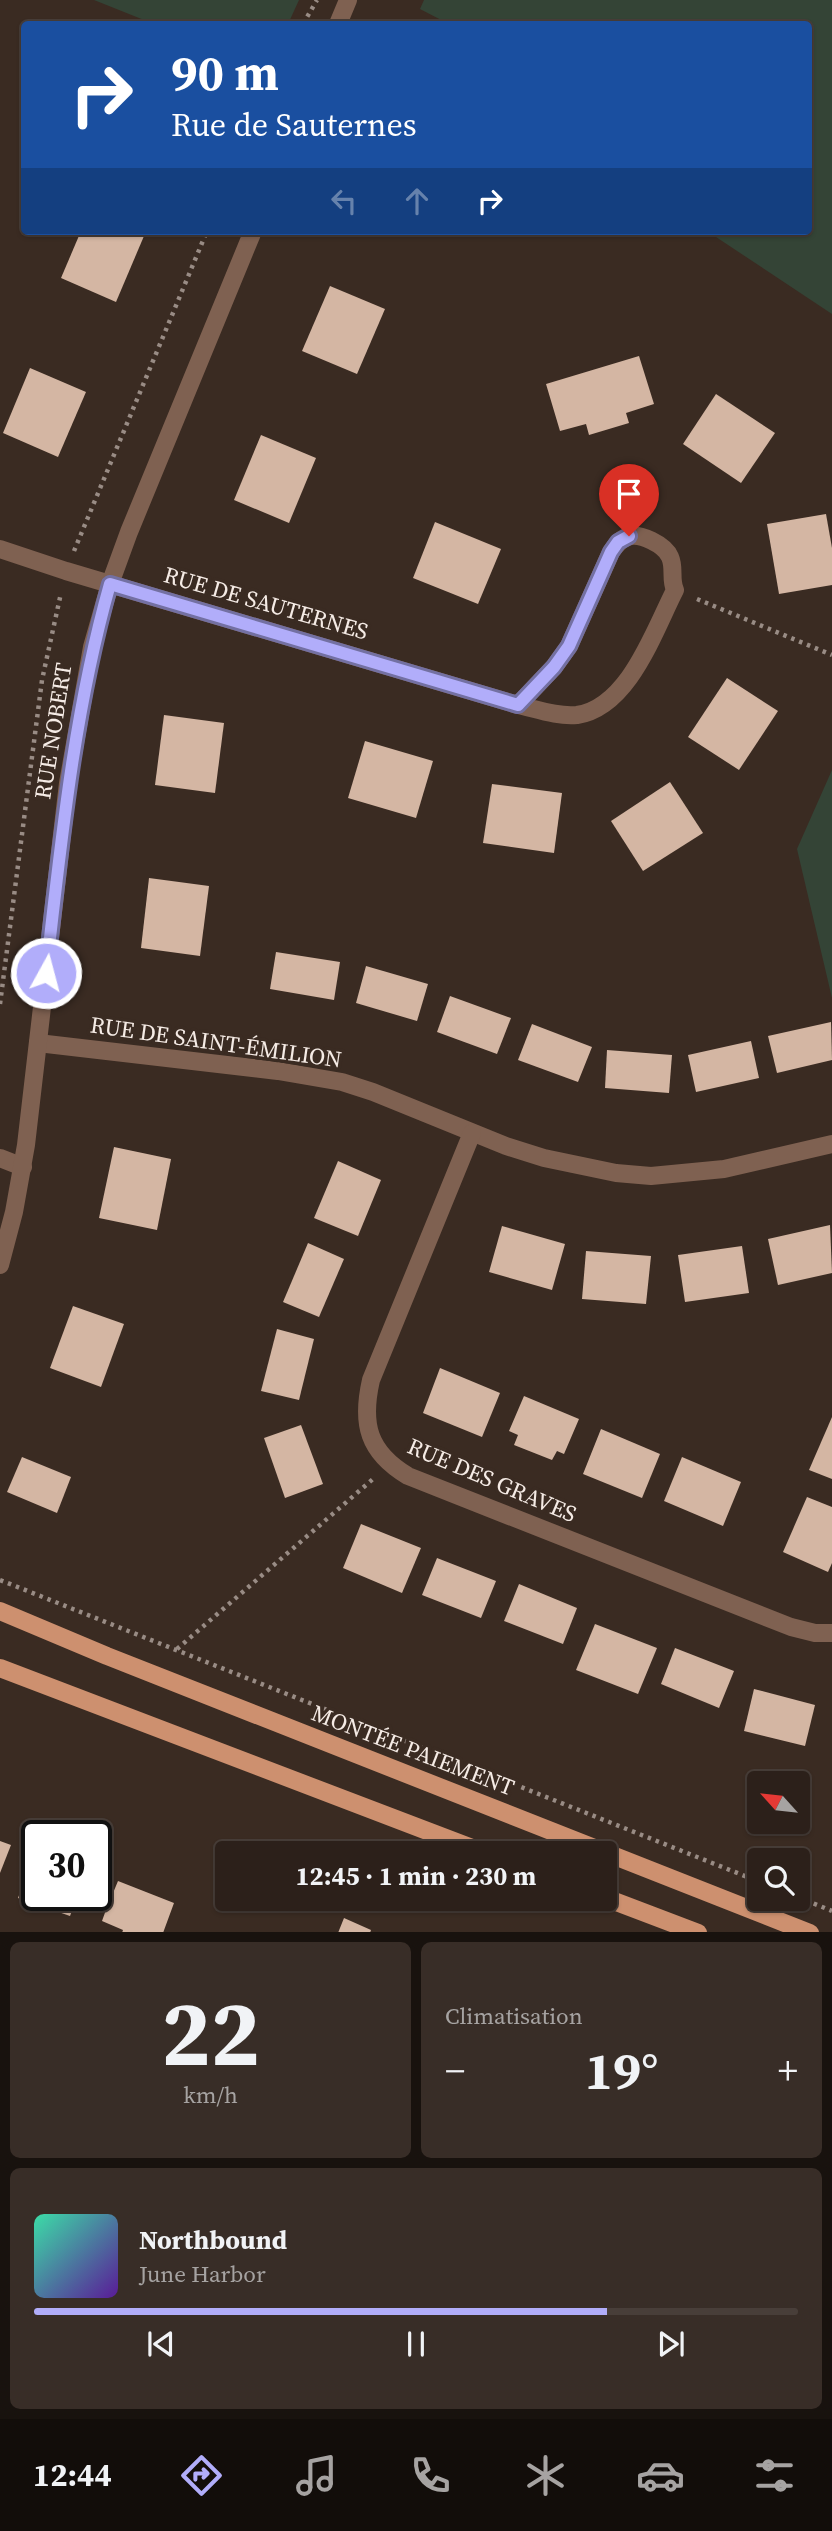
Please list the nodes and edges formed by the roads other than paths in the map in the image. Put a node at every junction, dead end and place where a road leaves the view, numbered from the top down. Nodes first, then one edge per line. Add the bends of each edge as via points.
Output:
1 (348, 0) edge
2 (339, 21) edge
3 (251, 235) edge
4 (0, 549) edge
5 (110, 584) junction
6 (518, 705) junction
7 (38, 1042) junction
8 (472, 1133) junction
9 (832, 1144) edge
10 (0, 1158) edge
11 (23, 1167) junction
12 (0, 1265) edge
13 (0, 1611) edge
14 (832, 1633) edge
15 (0, 1668) edge
16 (454, 1841) edge
17 (617, 1902) edge
18 (695, 1932) edge
19 (807, 1932) edge

1 - 2 street
3 - 5 street, RUE NOBERT
4 - 5 street, RUE DE SAUTERNES
5 - 6 street, RUE DE SAUTERNES
5 - 7 street, RUE NOBERT via 92,647 68,783
6 - 6 street, RUE DE SAUTERNES via 569,646 618,542 629,536 641,537 669,554 675,590 636,666 612,699 576,715
7 - 8 street, RUE DE SAINT-ÉMILION via 342,1082
7 - 11 street, RUE NOBERT
8 - 9 street, RUE DE SAINT-ÉMILION via 544,1158 651,1176 724,1169
8 - 14 street, RUE DES GRAVES via 371,1380 365,1405 375,1448 389,1465 408,1476 791,1628
10 - 11 street
11 - 12 street, RUE NOBERT
13 - 19 main road, MONTÉE PAIEMENT
15 - 16 main road
17 - 18 main road

